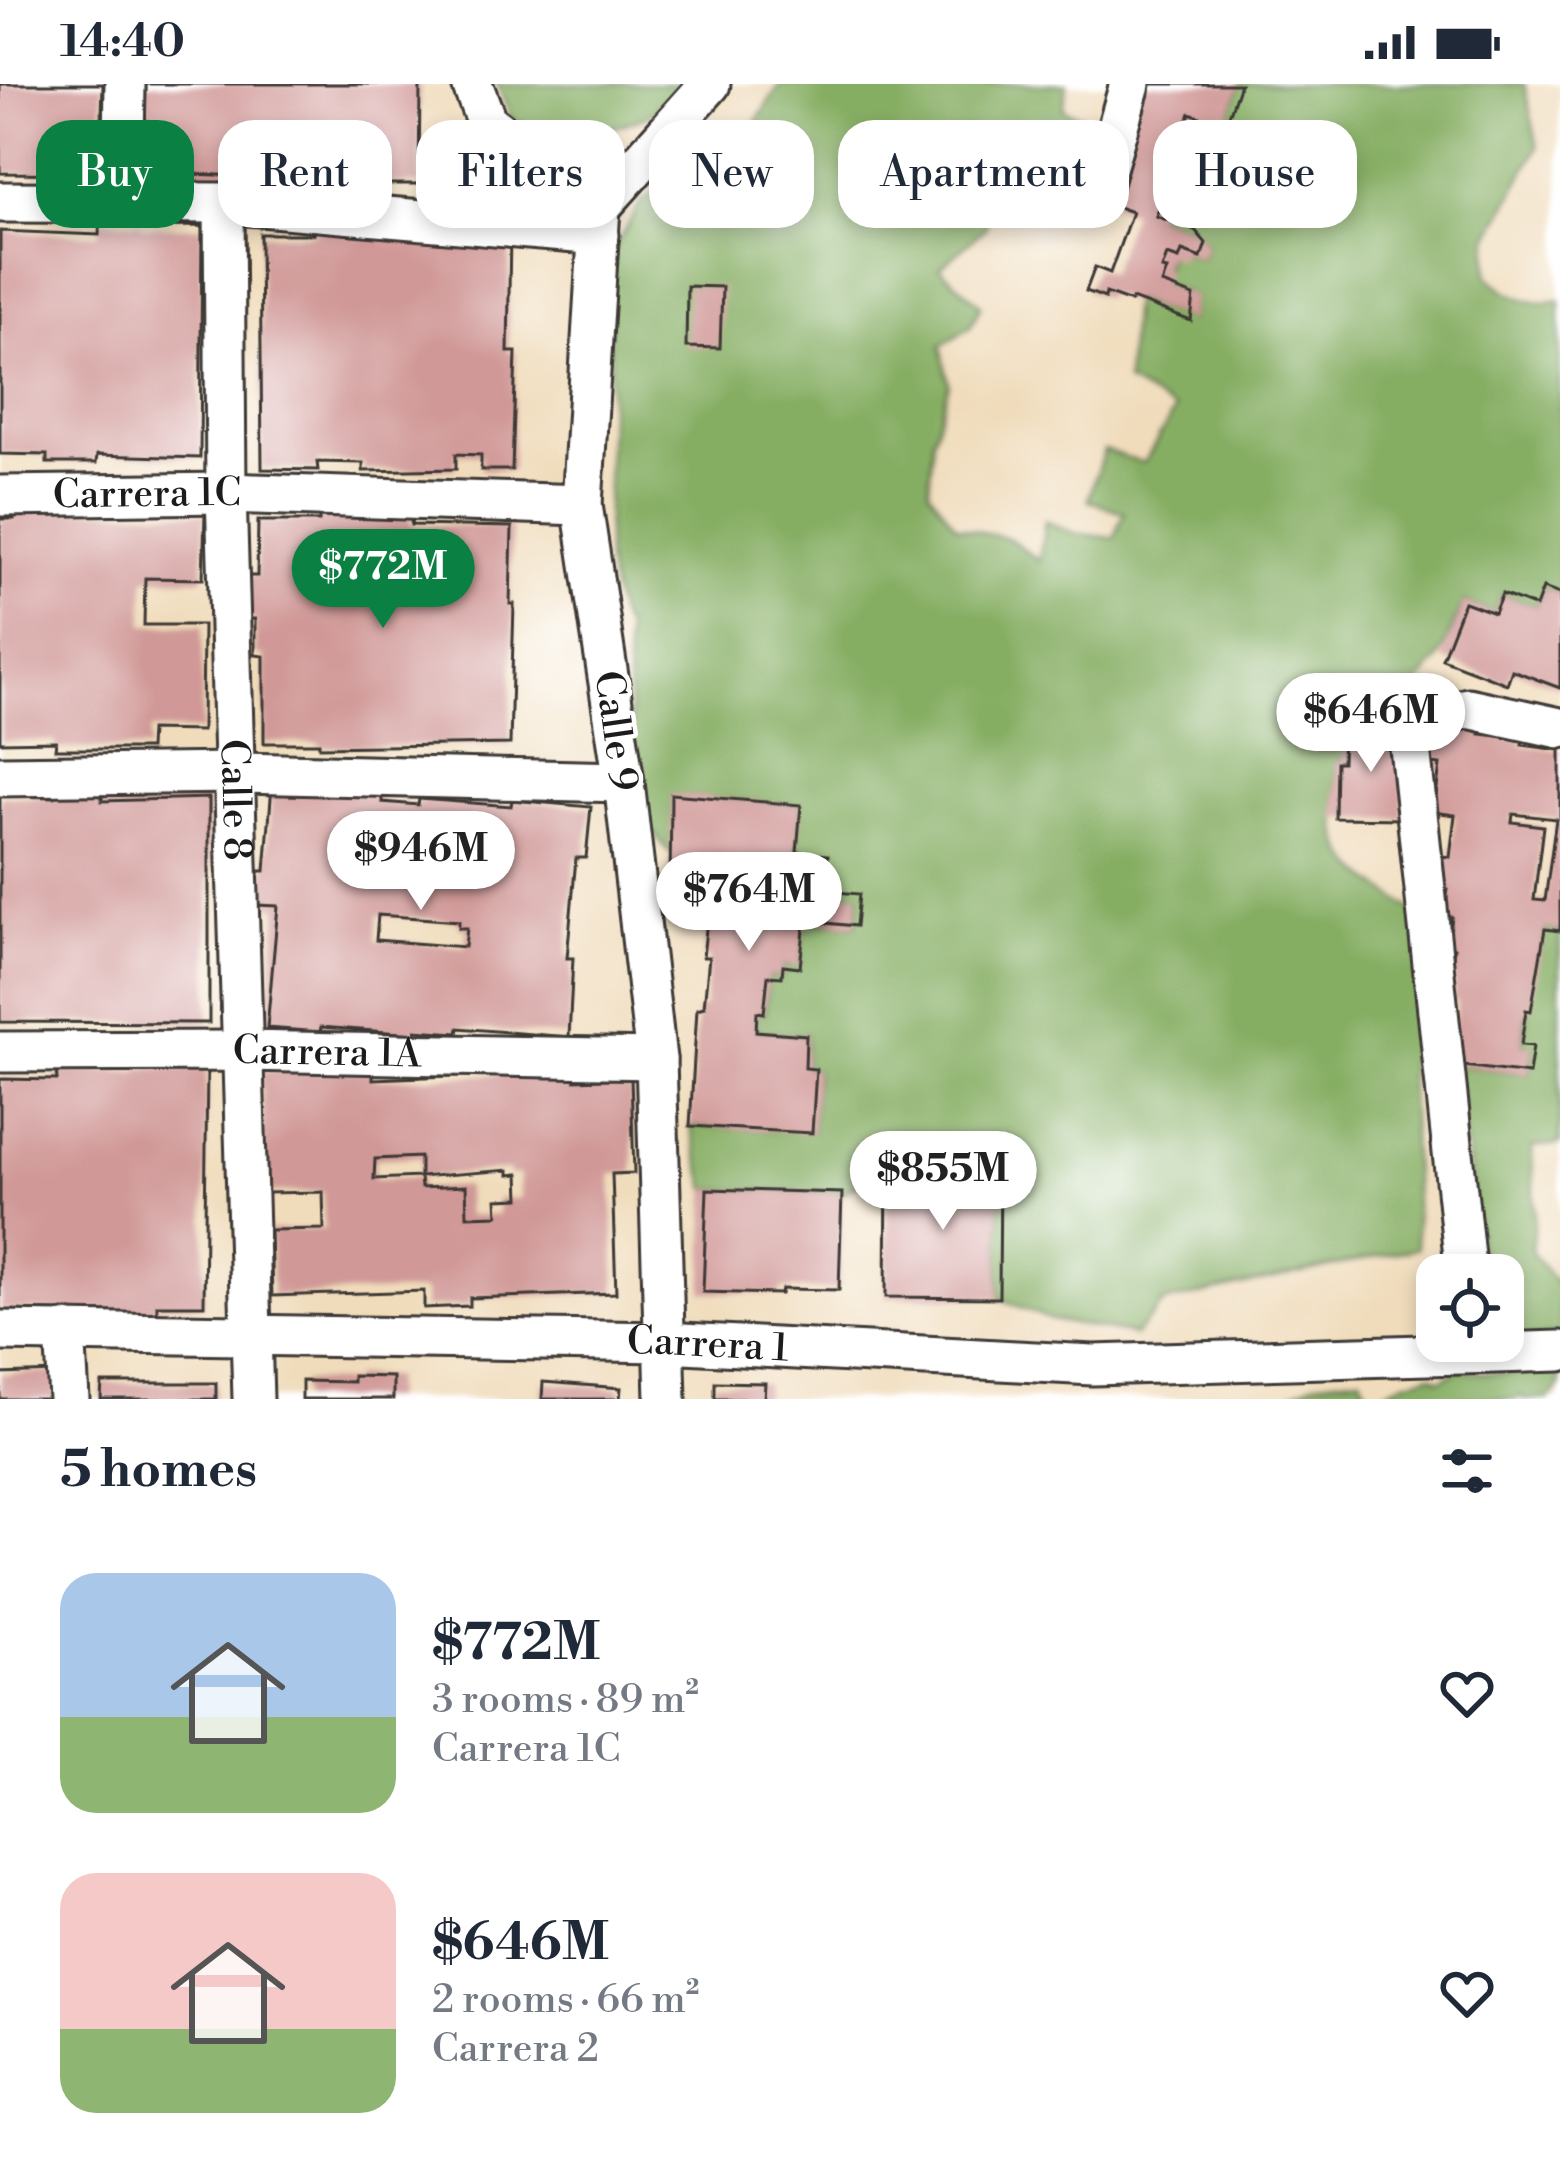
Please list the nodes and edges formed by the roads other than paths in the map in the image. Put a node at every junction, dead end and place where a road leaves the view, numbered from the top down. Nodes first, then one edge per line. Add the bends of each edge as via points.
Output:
1 (125, 84) edge
2 (472, 84) edge
3 (710, 84) edge
4 (1130, 84) edge
5 (124, 120) edge
6 (486, 120) edge
7 (1120, 120) edge
8 (625, 189) edge
9 (0, 202) edge
10 (36, 202) edge
11 (224, 228) edge
12 (599, 228) edge
13 (226, 493) junction
14 (0, 496) edge
15 (582, 505) junction
16 (1560, 728) edge
17 (237, 773) junction
18 (0, 776) edge
19 (624, 782) junction
20 (243, 1051) junction
21 (0, 1052) edge
22 (656, 1059) junction
23 (1464, 1254) edge
24 (0, 1330) edge
25 (65, 1331) junction
26 (251, 1333) junction
27 (664, 1342) junction
28 (1524, 1351) edge
29 (1560, 1352) edge
30 (1416, 1354) edge
31 (1094, 1382) edge
32 (69, 1399) edge
33 (253, 1399) edge
34 (666, 1399) edge

1 - 5 street
2 - 6 street
3 - 8 street
4 - 7 street
9 - 10 street
11 - 13 street, Calle 8
12 - 15 street, Calle 9
13 - 14 street, Carrera 1C
13 - 15 street, Carrera 1C
13 - 17 street, Calle 8
15 - 19 street, Calle 9
16 - 23 street via 1468,708 1423,719 1408,738
17 - 18 street
17 - 19 street
17 - 20 street, Calle 8
19 - 22 street, Calle 9
20 - 21 street, Carrera 1A
20 - 22 street, Carrera 1A
20 - 26 street, Calle 8
22 - 27 street, Calle 9
24 - 25 street, Carrera 1
25 - 26 street, Carrera 1
25 - 32 street
26 - 27 street, Carrera 1
26 - 33 street, Calle 8
27 - 31 street, Carrera 1
27 - 34 street, Calle 9
28 - 29 street, Carrera 1
30 - 31 street, Carrera 1

